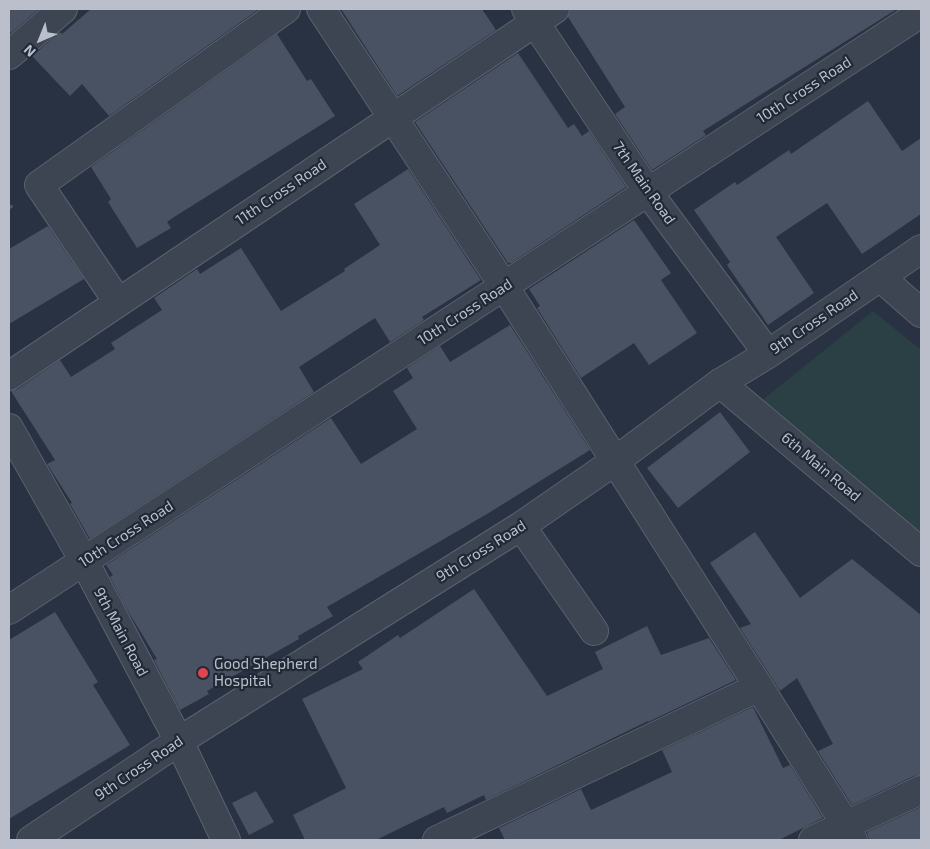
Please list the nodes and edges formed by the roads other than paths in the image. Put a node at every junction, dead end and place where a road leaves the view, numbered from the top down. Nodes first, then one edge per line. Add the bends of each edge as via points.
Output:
1 (63, 9) edge
2 (286, 9) edge
3 (321, 9) edge
4 (538, 13) edge
5 (921, 13) edge
6 (9, 55) edge
7 (392, 117) junction
8 (648, 192) junction
9 (921, 250) edge
10 (880, 277) junction
11 (504, 286) junction
12 (118, 302) junction
13 (921, 313) edge
14 (768, 354) junction
15 (9, 376) edge
16 (720, 383) junction
17 (9, 428) edge
18 (615, 461) junction
19 (521, 526) junction
20 (921, 552) edge
21 (84, 561) junction
22 (9, 610) edge
23 (594, 631) dead end
24 (759, 686) junction
25 (179, 741) junction
26 (921, 790) edge
27 (850, 833) edge
28 (31, 840) edge
29 (226, 840) edge
30 (437, 840) edge
31 (813, 840) edge

1 - 6 street
2 - 12 street via 39,185
3 - 7 street
4 - 7 street, 11th Cross Road
4 - 8 street, 7th Main Road
5 - 8 street, 10th Cross Road
7 - 11 street
7 - 12 street, 11th Cross Road
8 - 11 street, 10th Cross Road
8 - 14 street, 7th Main Road
9 - 10 street, 9th Cross Road
10 - 13 street
10 - 14 street, 9th Cross Road
11 - 18 street
11 - 21 street, 10th Cross Road
12 - 15 street, 11th Cross Road
14 - 16 street, 9th Cross Road
16 - 18 street, 9th Cross Road
16 - 20 street, 6th Main Road
17 - 21 street, 9th Main Road
18 - 19 street, 9th Cross Road
18 - 24 street
19 - 23 street
19 - 25 street, 9th Cross Road
21 - 22 street, 10th Cross Road
21 - 25 street, 9th Main Road
24 - 27 street
24 - 30 street
25 - 28 street, 9th Cross Road
25 - 29 street, 9th Main Road
26 - 27 street
27 - 31 street

